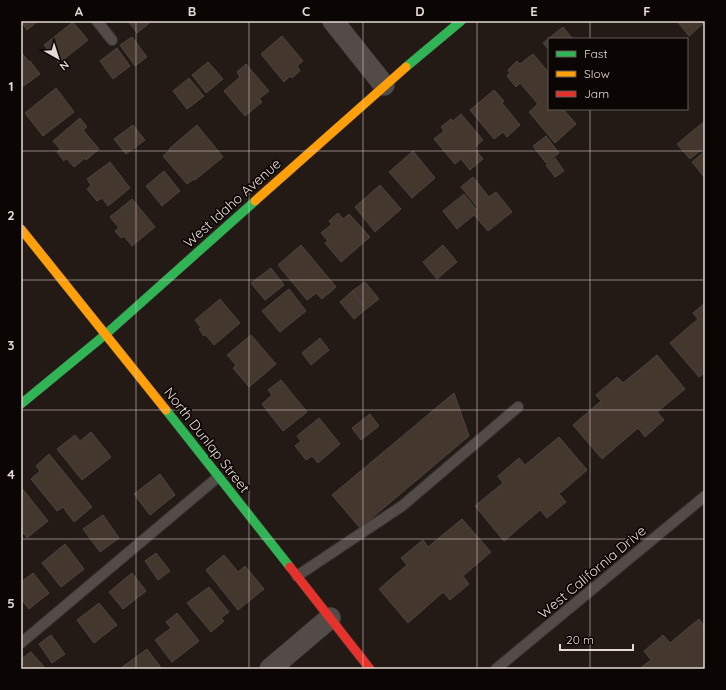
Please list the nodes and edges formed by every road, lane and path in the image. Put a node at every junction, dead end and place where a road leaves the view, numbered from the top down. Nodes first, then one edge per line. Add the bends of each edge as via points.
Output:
1 (97, 21) edge
2 (333, 21) edge
3 (461, 21) edge
4 (112, 40) dead end
5 (384, 85) junction
6 (21, 228) edge
7 (106, 334) junction
8 (21, 404) edge
9 (518, 407) dead end
10 (218, 477) junction
11 (705, 496) edge
12 (297, 576) junction
13 (330, 618) junction
14 (21, 643) edge
15 (270, 669) edge
16 (370, 669) edge
17 (496, 669) edge

1 - 4 lane
2 - 5 street
3 - 5 street, West Idaho Avenue
5 - 7 street, West Idaho Avenue
6 - 7 street, North Dunlap Street
7 - 8 street, West Idaho Avenue
7 - 10 street, North Dunlap Street
9 - 12 lane via 402,506
10 - 12 street, North Dunlap Street
10 - 14 lane
11 - 17 lane, West California Drive
12 - 13 street, North Dunlap Street
13 - 15 street
13 - 16 street, North Dunlap Street

